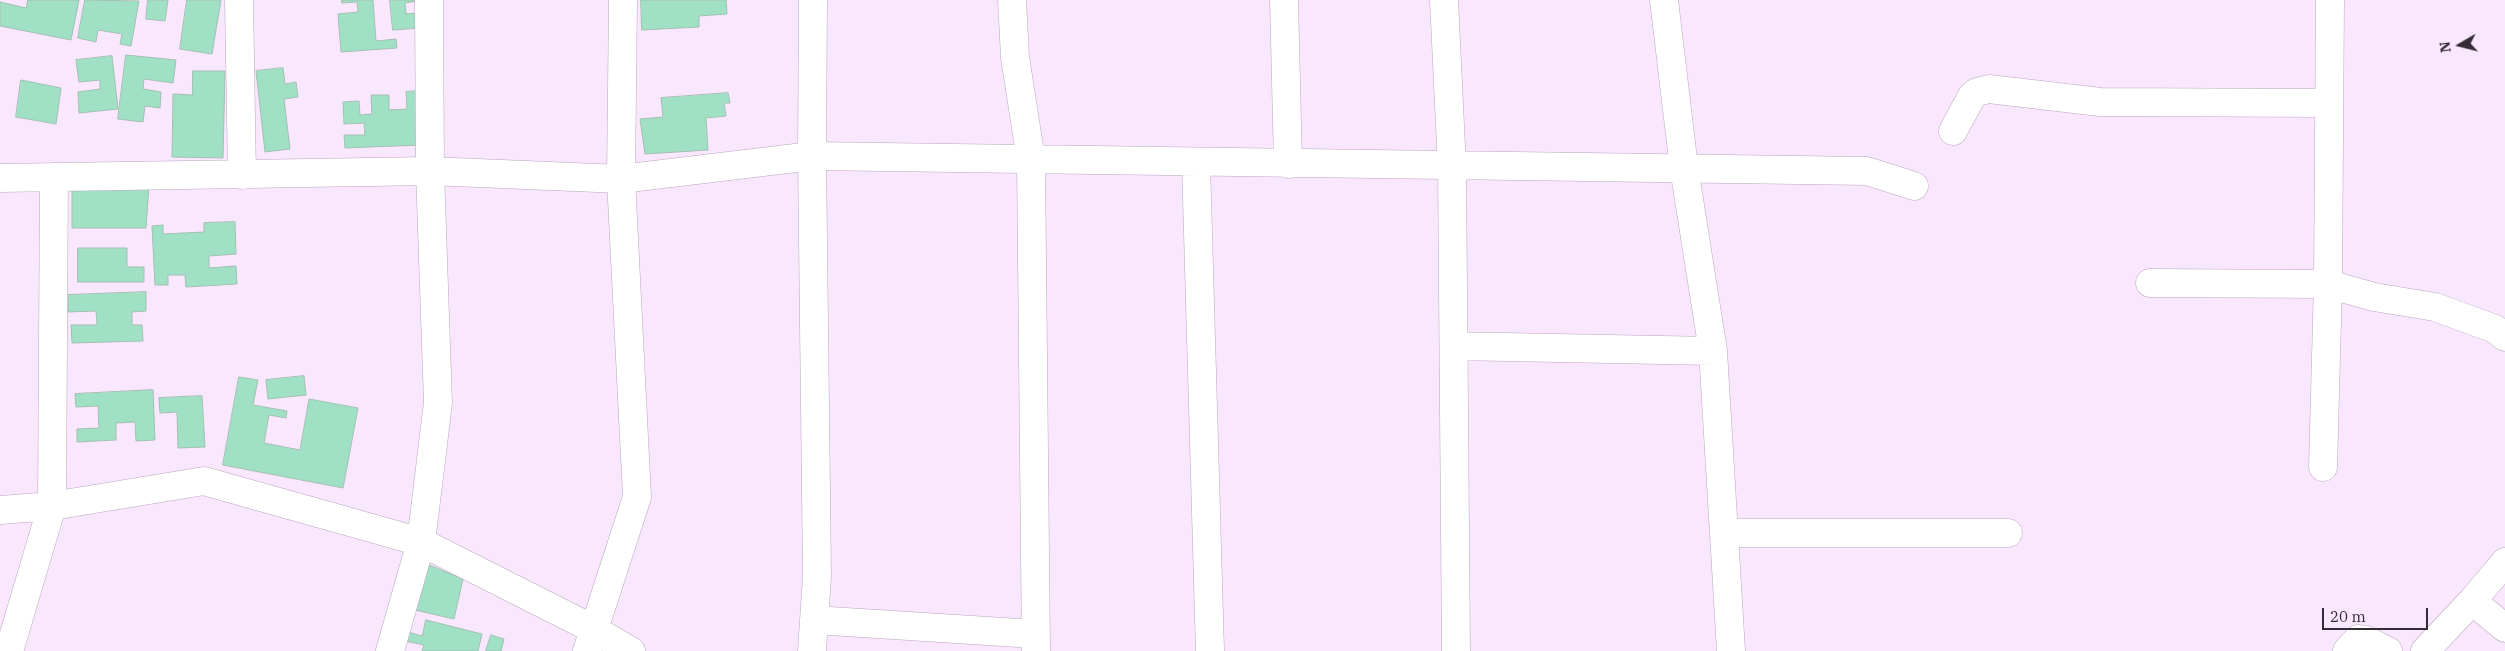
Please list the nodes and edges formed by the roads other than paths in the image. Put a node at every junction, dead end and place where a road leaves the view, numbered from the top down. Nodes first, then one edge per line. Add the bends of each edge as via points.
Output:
1 (239, 0) edge
2 (429, 0) edge
3 (623, 0) edge
4 (813, 0) edge
5 (1012, 0) edge
6 (1284, 0) edge
7 (1444, 0) edge
8 (1664, 0) edge
9 (2330, 0) edge
10 (2329, 102) junction
11 (1953, 131) dead end
12 (812, 156) junction
13 (1031, 160) junction
14 (1196, 163) junction
15 (1288, 164) junction
16 (1452, 167) junction
17 (1684, 168) junction
18 (430, 171) junction
19 (242, 174) junction
20 (54, 177) junction
21 (0, 178) edge
22 (621, 179) junction
23 (1914, 186) dead end
24 (2150, 283) dead end
25 (2328, 284) junction
26 (2505, 337) edge
27 (1454, 346) junction
28 (1713, 351) junction
29 (2323, 467) dead end
30 (52, 506) junction
31 (0, 510) edge
32 (1725, 533) junction
33 (2008, 533) dead end
34 (420, 542) junction
35 (2505, 562) edge
36 (2472, 602) junction
37 (814, 620) junction
38 (2505, 628) edge
39 (590, 640) edge
40 (1035, 643) edge
41 (9, 651) edge
42 (390, 651) edge
43 (631, 651) edge
44 (812, 651) edge
45 (1210, 651) edge
46 (1456, 651) edge
47 (1731, 651) edge
48 (2347, 651) edge
49 (2388, 651) edge
50 (2425, 651) edge

1 - 19 street
2 - 18 street
3 - 22 street
4 - 12 street
5 - 13 street via 1016,57
6 - 15 street
7 - 16 street
8 - 17 street
9 - 10 street
10 - 11 street via 2100,102 1989,90 1972,96
10 - 25 street
12 - 13 street
12 - 22 street
12 - 37 street via 817,576
13 - 14 street
13 - 40 street
14 - 15 street
14 - 45 street
15 - 16 street
16 - 17 street
16 - 27 street
17 - 23 street via 1867,172
17 - 28 street
18 - 19 street
18 - 22 street
18 - 34 street via 438,403
19 - 20 street
20 - 21 street
20 - 30 street
22 - 39 street via 637,497
24 - 25 street
25 - 26 street via 2374,297 2435,307 2495,329
25 - 29 street
27 - 28 street
27 - 46 street
28 - 32 street
30 - 31 street
30 - 34 street via 204,480
30 - 41 street
32 - 33 street
32 - 47 street
34 - 39 street
34 - 42 street
35 - 36 street
36 - 38 street
36 - 50 street
37 - 40 street
37 - 44 street
39 - 43 street
48 - 49 street via 2358,640 2366,640

